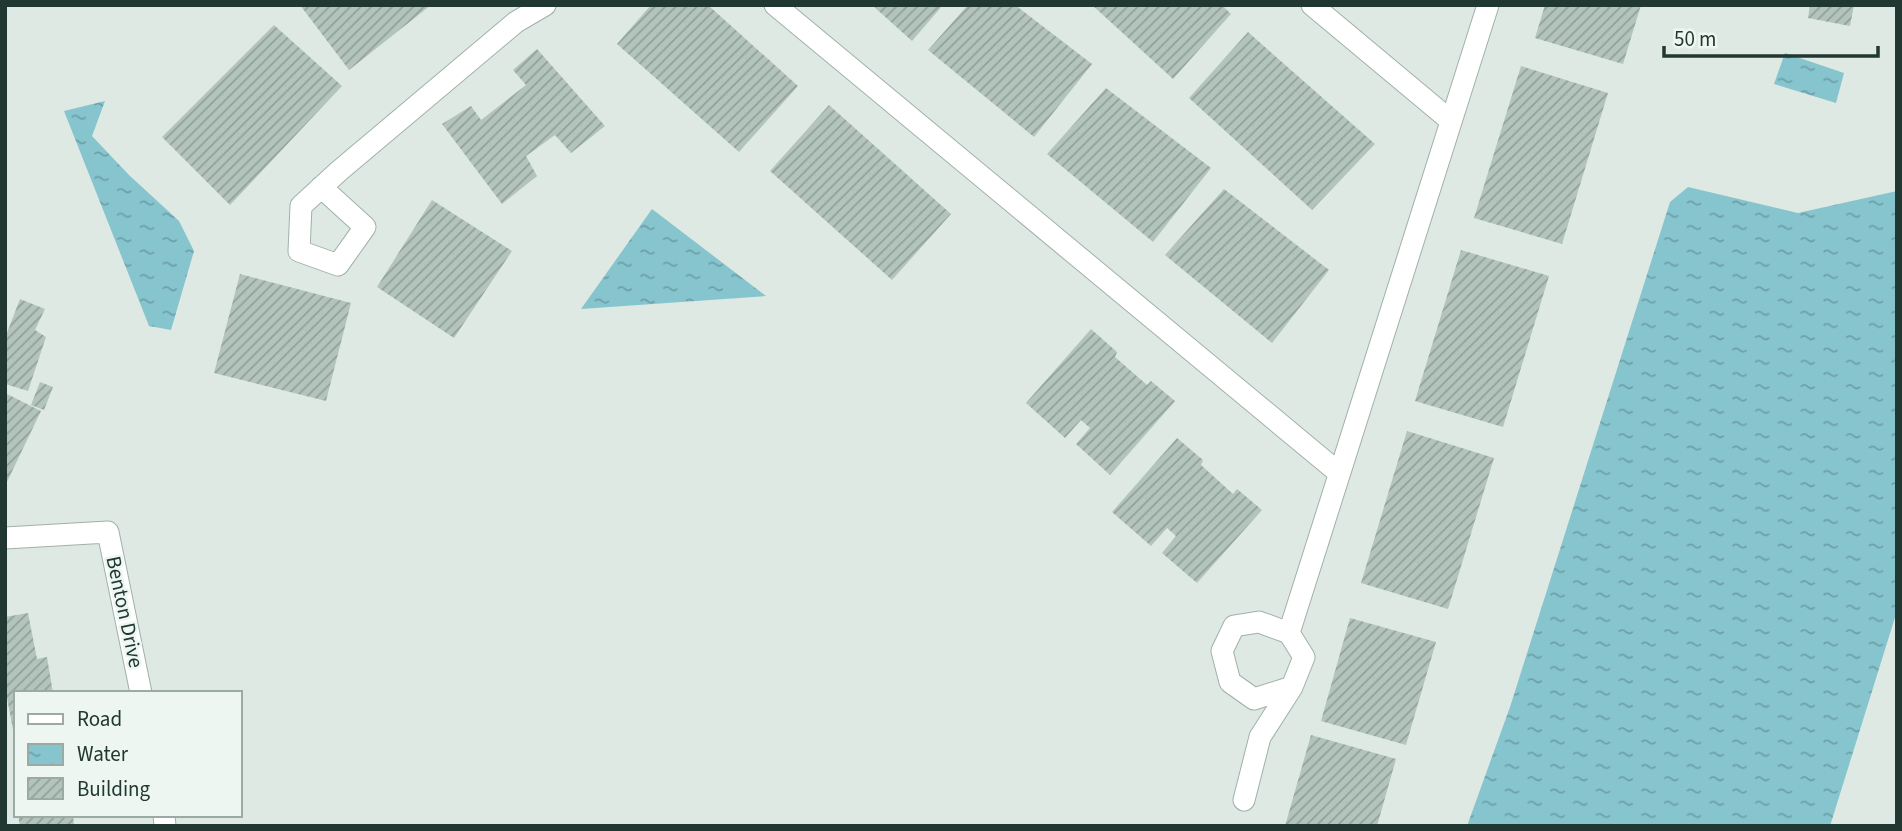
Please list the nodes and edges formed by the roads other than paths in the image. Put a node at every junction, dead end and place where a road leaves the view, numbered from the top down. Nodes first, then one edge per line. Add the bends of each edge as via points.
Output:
1 (545, 5) edge
2 (775, 5) edge
3 (1312, 5) edge
4 (1488, 5) edge
5 (1451, 121) junction
6 (321, 187) dead end
7 (1339, 473) junction
8 (5, 538) edge
9 (1289, 633) junction
10 (1292, 687) junction
11 (141, 691) edge
12 (1244, 800) dead end

1 - 6 street via 516,22
2 - 7 street
3 - 5 street
4 - 5 street
5 - 7 street
7 - 9 street
8 - 11 street, Benton Drive via 108,531
9 - 10 street via 1304,657
9 - 10 street via 1259,622 1234,626 1222,651 1230,682 1254,699
10 - 12 street via 1260,737

